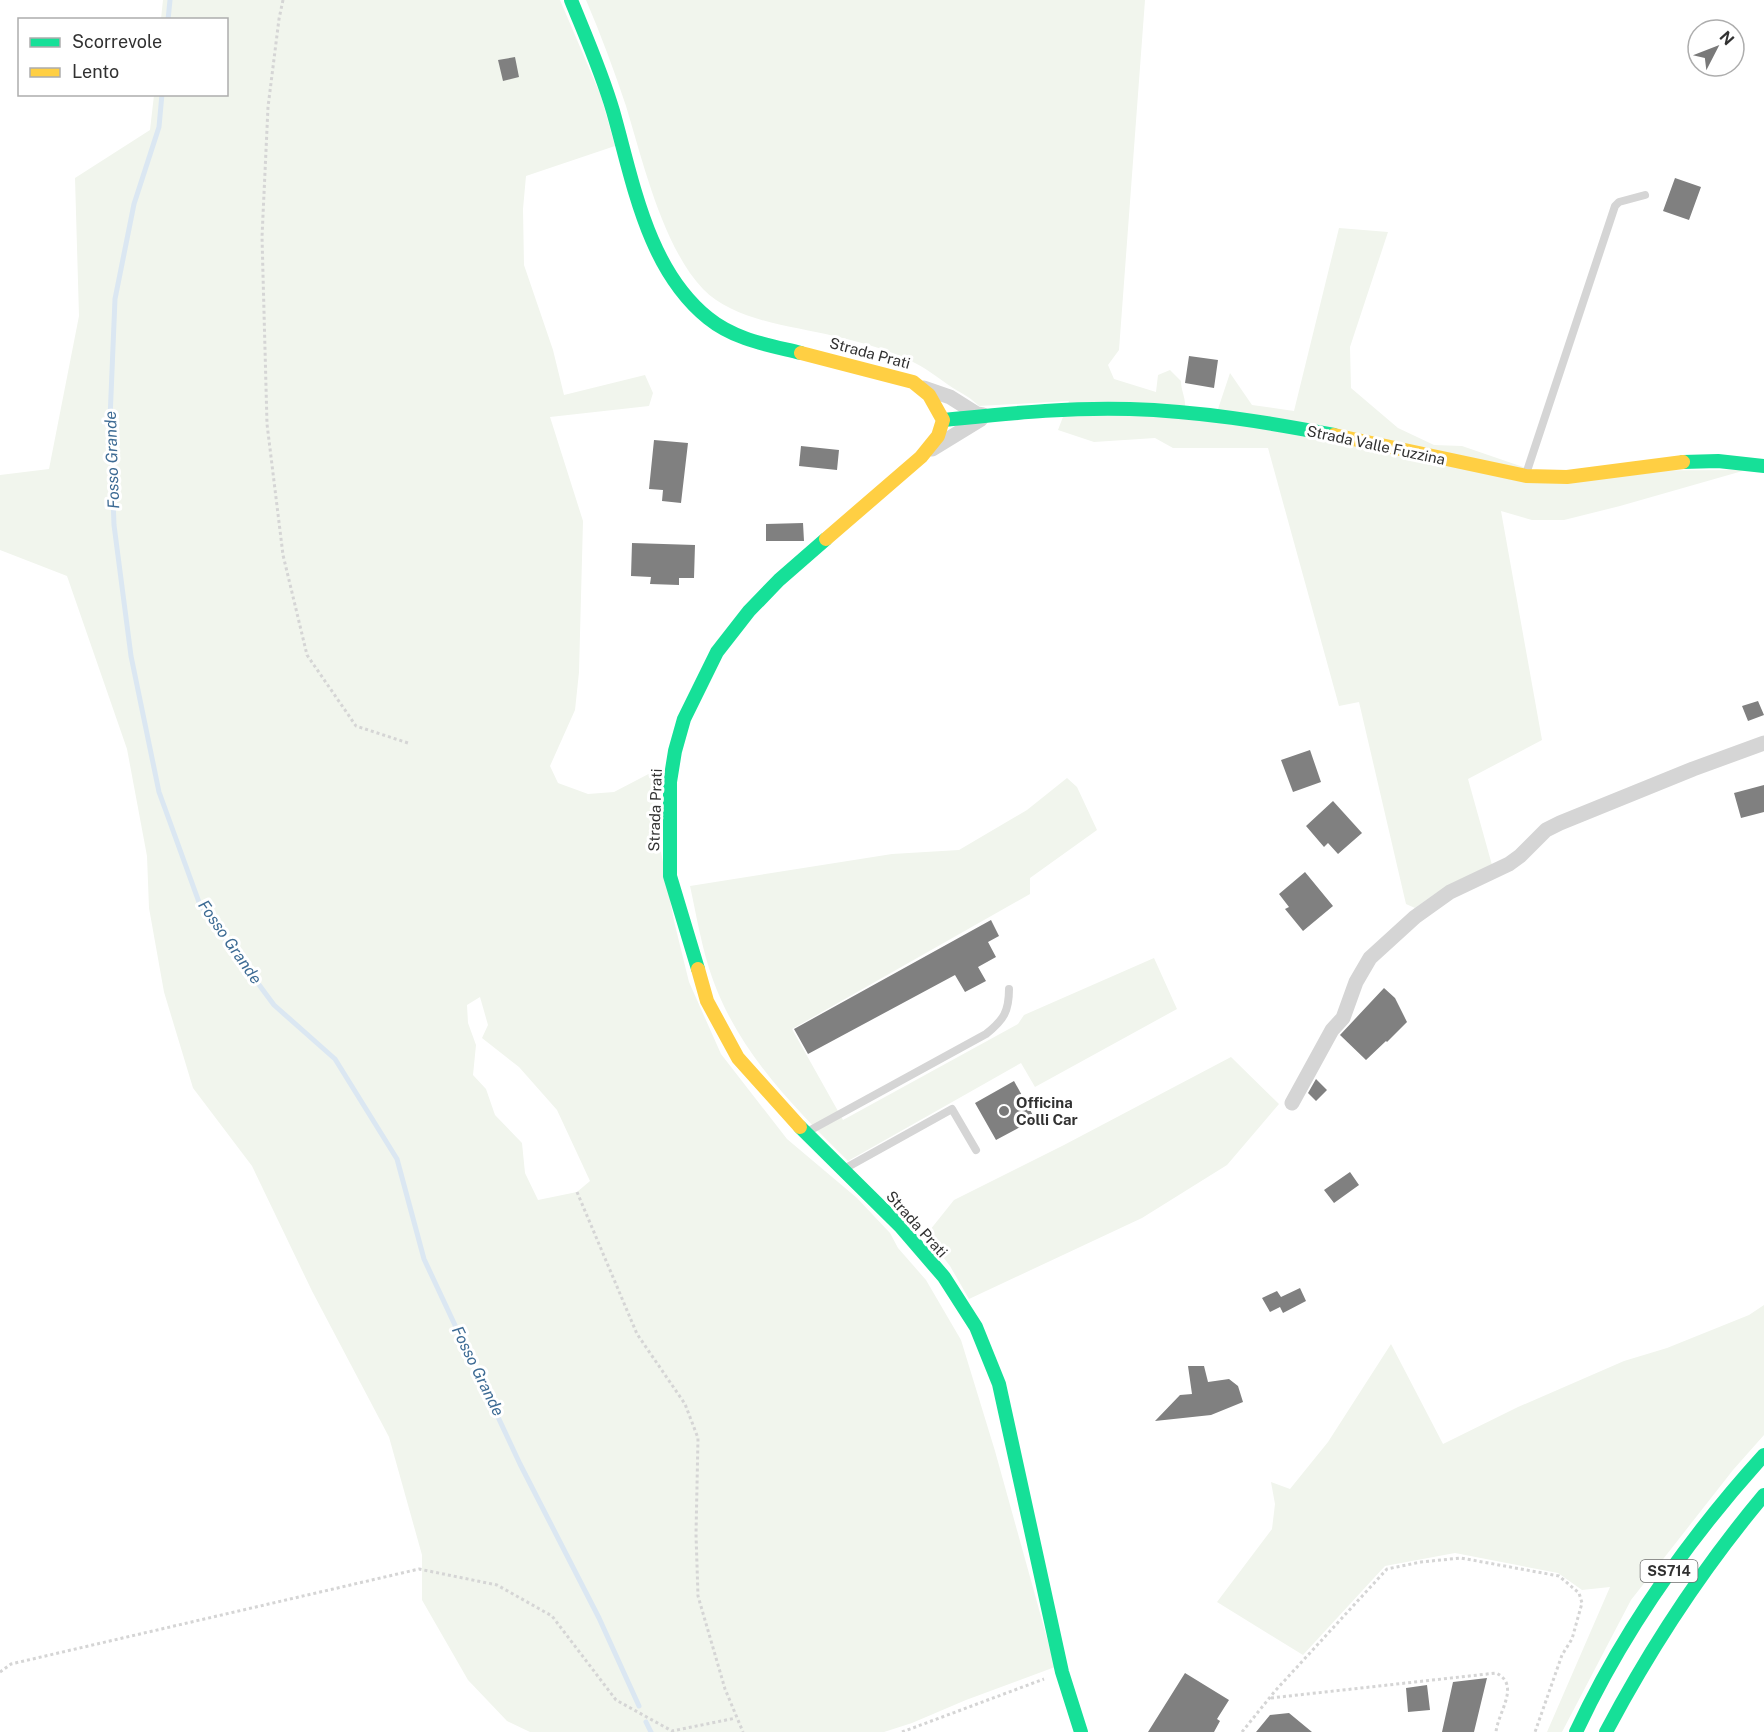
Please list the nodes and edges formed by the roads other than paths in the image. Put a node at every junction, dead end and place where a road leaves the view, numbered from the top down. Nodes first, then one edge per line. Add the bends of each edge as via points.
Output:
1 (571, 0) edge
2 (1645, 195) dead end
3 (922, 387) junction
4 (986, 416) junction
5 (943, 420) junction
6 (921, 458) junction
7 (1764, 466) edge
8 (1526, 476) junction
9 (1764, 743) edge
10 (1010, 989) dead end
11 (1292, 1103) dead end
12 (806, 1133) junction
13 (976, 1150) dead end
14 (843, 1170) junction
15 (1764, 1455) edge
16 (1764, 1495) edge
17 (1081, 1732) edge
18 (1576, 1732) edge
19 (1606, 1732) edge

1 - 3 main road, Strada Prati via 602,76 649,232 662,261 690,303 741,338 896,376
2 - 8 lane via 1615,206
3 - 4 street
3 - 5 main road, Strada Prati
4 - 5 main road, Strada Valle Fuzzina
4 - 6 street, Strada Valle Fuzzina
4 - 8 main road, Strada Valle Fuzzina via 1068,409 1156,410 1260,422
5 - 6 main road, Strada Prati via 938,436
6 - 12 main road, Strada Prati via 779,580 717,652 684,719 669,782 670,876 707,1001 738,1059
7 - 8 main road, Strada Valle Fuzzina via 1689,461 1551,479
9 - 11 street via 1560,823 1546,830 1509,864 1450,892 1415,917 1370,958 1343,1018 1332,1030
10 - 12 lane via 1009,1006 1000,1023 986,1034
12 - 14 main road, Strada Prati
13 - 14 lane via 952,1109
14 - 17 main road, Strada Prati via 929,1260 976,1327 999,1384 1062,1672
15 - 18 main road, SS714 via 1717,1508 1668,1573 1605,1674
16 - 19 main road, SS714 via 1683,1597

